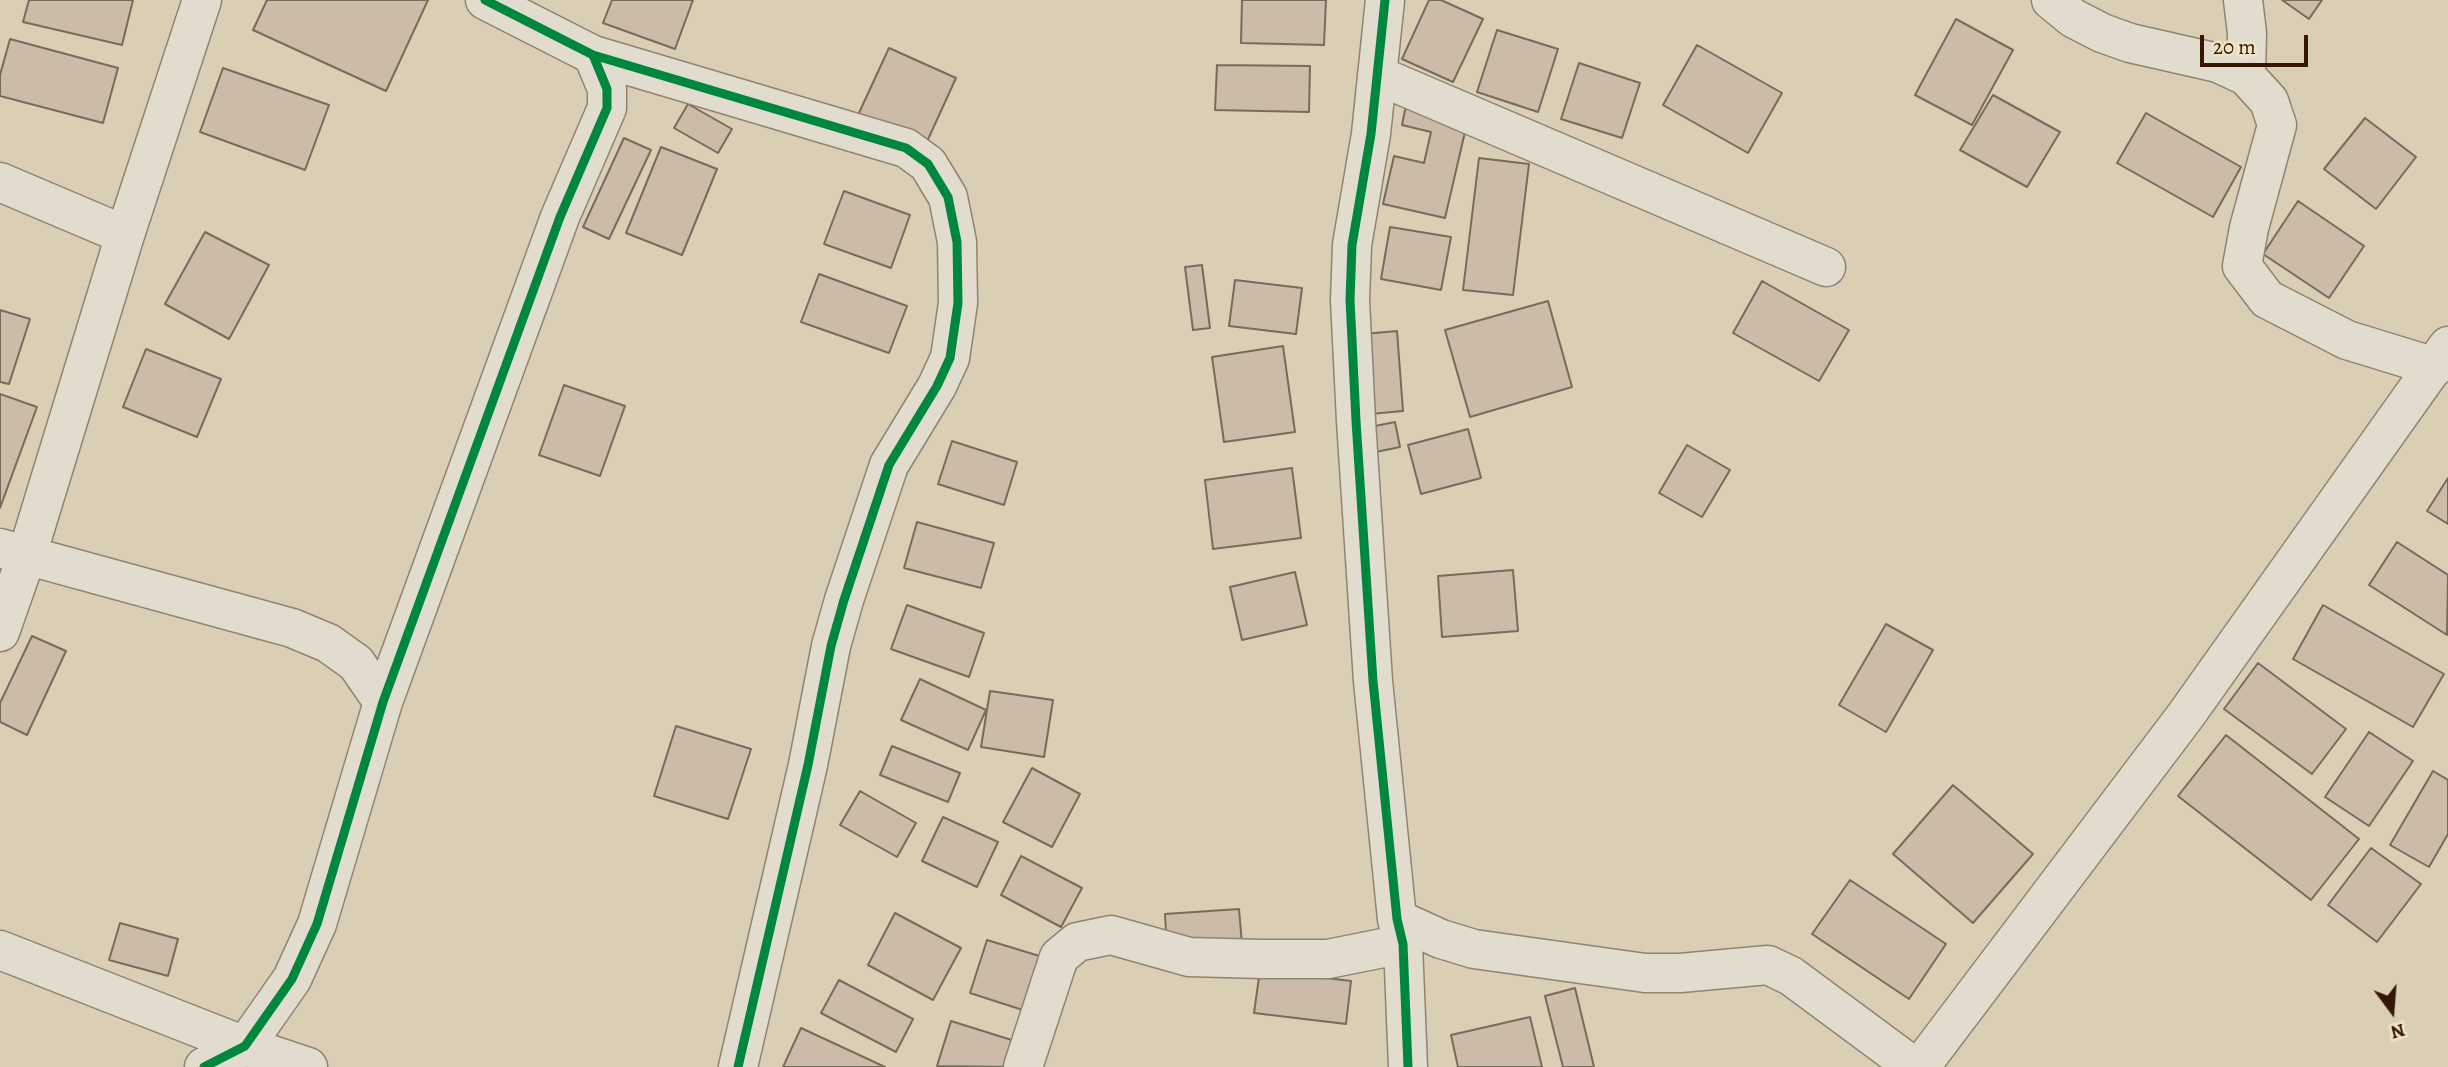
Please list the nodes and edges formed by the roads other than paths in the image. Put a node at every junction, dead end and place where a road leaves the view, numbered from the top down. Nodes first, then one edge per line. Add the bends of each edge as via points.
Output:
1 (202, 0) edge
2 (485, 0) edge
3 (1385, 0) edge
4 (2052, 0) edge
5 (2243, 0) edge
6 (593, 55) junction
7 (1377, 75) junction
8 (2246, 76) junction
9 (0, 182) edge
10 (125, 235) junction
11 (1826, 267) dead end
12 (2442, 356) edge
13 (13, 551) edge
14 (0, 632) edge
15 (383, 702) junction
16 (1400, 931) junction
17 (0, 950) edge
18 (245, 1046) junction
19 (204, 1067) edge
20 (308, 1067) edge
21 (738, 1067) edge
22 (1023, 1067) edge
23 (1408, 1067) edge
24 (1914, 1067) edge
25 (1920, 1067) edge

1 - 10 street
2 - 6 street
3 - 7 street
4 - 8 street via 2102,33 2218,63
5 - 8 street
6 - 15 street via 607,89 607,108 560,217
6 - 21 street via 906,148 928,164 948,197 957,242 958,303 950,358 889,466 844,600
7 - 11 street
7 - 16 street via 1352,245 1350,300 1373,681
8 - 12 street via 2269,101 2277,125 2242,266 2267,299 2347,340
9 - 10 street
10 - 13 street
12 - 25 street via 2186,715
13 - 14 street
13 - 15 street via 292,628 328,643 356,663
15 - 18 street via 317,924 292,979
16 - 22 street via 1328,958 1189,957 1111,935 1077,942 1059,957
16 - 23 street
16 - 24 street via 1474,949 1645,973 1768,965 1791,976
17 - 18 street
18 - 19 street
18 - 20 street

